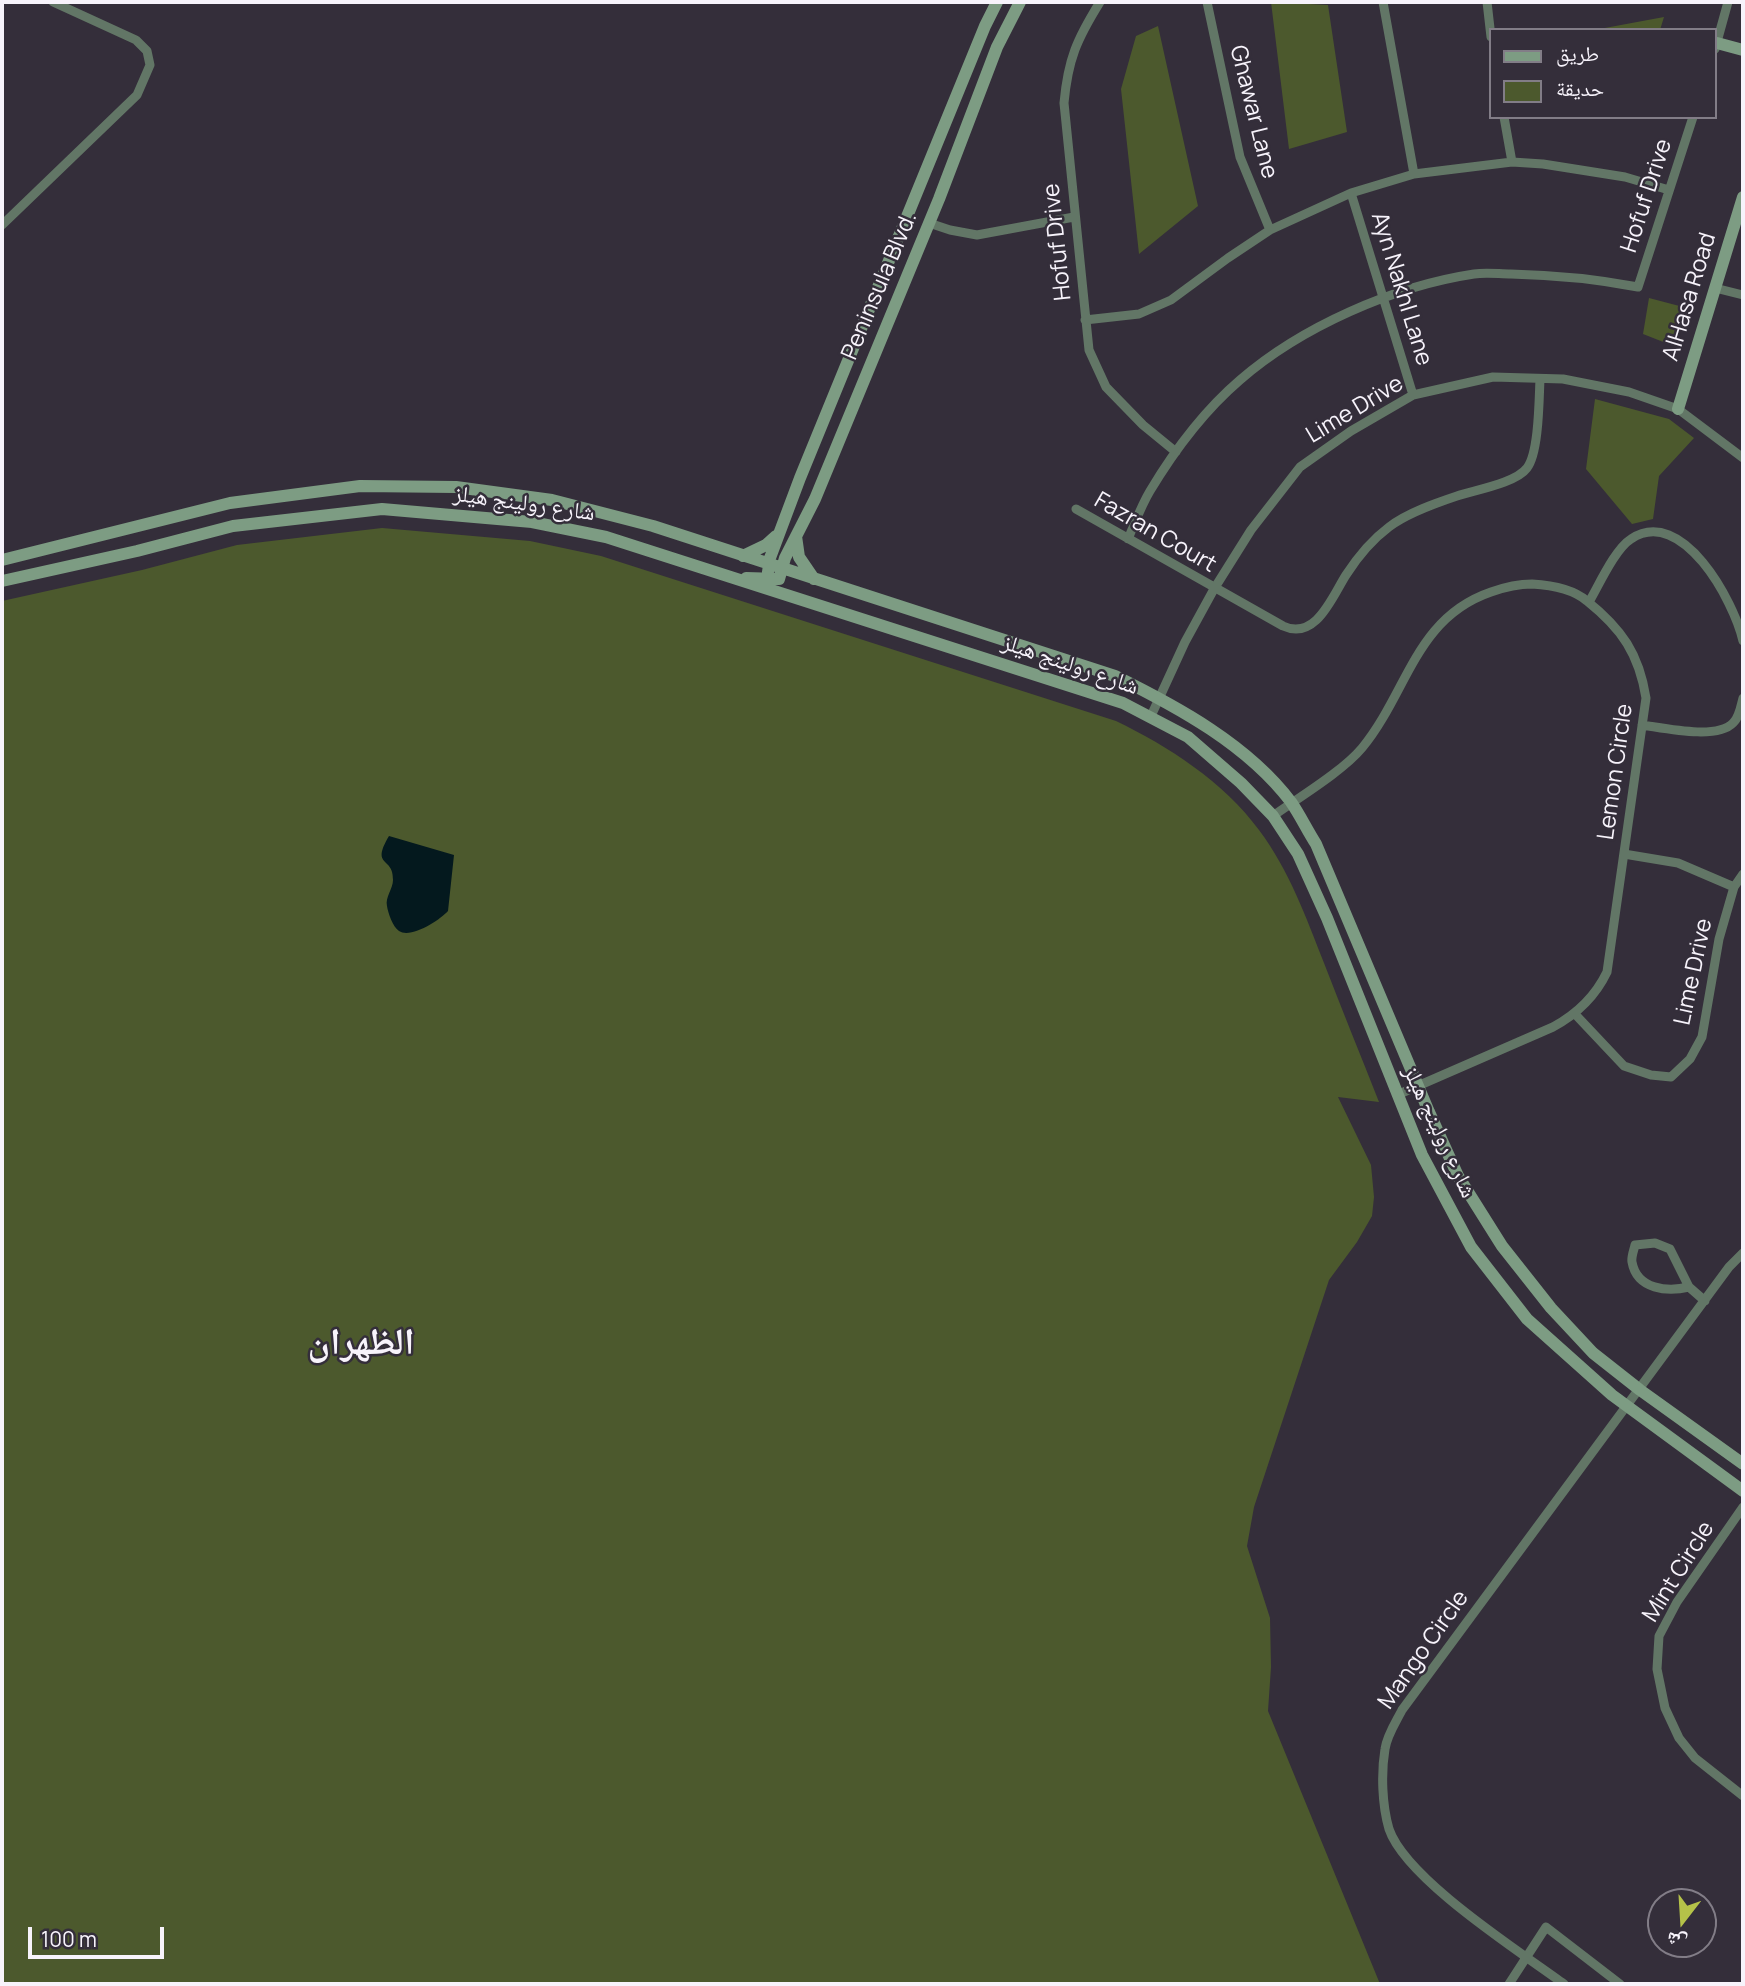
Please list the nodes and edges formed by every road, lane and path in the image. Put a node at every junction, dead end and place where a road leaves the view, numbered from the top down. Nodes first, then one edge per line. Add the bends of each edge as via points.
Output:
1 (53, 2) edge
2 (997, 2) edge
3 (1020, 2) edge
4 (1100, 2) edge
5 (1207, 2) edge
6 (1383, 2) edge
7 (1487, 2) edge
8 (1728, 2) edge
9 (1490, 28) edge
10 (1717, 42) edge
11 (1717, 46) edge
12 (1743, 50) edge
13 (1504, 119) edge
14 (1692, 119) edge
15 (1512, 162) junction
16 (1414, 174) junction
17 (1669, 190) junction
18 (1351, 193) junction
19 (1743, 197) edge
20 (1074, 217) junction
21 (929, 223) junction
22 (2, 225) edge
23 (1270, 230) junction
24 (1715, 288) junction
25 (1743, 295) edge
26 (1384, 298) junction
27 (1085, 320) junction
28 (1540, 379) junction
29 (1413, 395) junction
30 (1678, 409) junction
31 (1176, 452) junction
32 (1743, 458) edge
33 (1076, 509) dead end
34 (779, 533) junction
35 (796, 536) junction
36 (1128, 539) junction
37 (743, 556) junction
38 (2, 560) edge
39 (779, 568) junction
40 (732, 578) junction
41 (772, 579) junction
42 (814, 579) junction
43 (2, 581) edge
44 (1214, 589) junction
45 (784, 594) junction
46 (1589, 598) junction
47 (966, 628) junction
48 (1743, 641) edge
49 (958, 650) junction
50 (1159, 698) junction
51 (1743, 698) edge
52 (1151, 716) junction
53 (1642, 725) junction
54 (1291, 803) junction
55 (1273, 816) junction
56 (1624, 854) junction
57 (1743, 874) edge
58 (1734, 887) junction
59 (1574, 1013) junction
60 (1418, 1086) junction
61 (1397, 1095) junction
62 (1743, 1253) edge
63 (1689, 1287) junction
64 (1705, 1301) junction
65 (1640, 1390) junction
66 (1627, 1406) junction
67 (1743, 1464) edge
68 (1743, 1491) edge
69 (1743, 1507) edge
70 (1743, 1796) edge
71 (1526, 1956) junction
72 (1508, 1984) edge
73 (1564, 1984) edge
74 (1620, 1984) edge

1 - 22 street via 136,40 147,51 150,65 137,95
2 - 34 main road, Peninsula Blvd.
3 - 21 main road, Peninsula Blvd. via 997,47
4 - 20 street, Hofuf Drive via 1078,37 1066,76 1064,103
5 - 23 street, Ghawar Lane via 1240,157
6 - 16 street
7 - 9 street
8 - 10 street
11 - 12 main road
13 - 15 street
14 - 17 street, Hofuf Drive
15 - 16 street
15 - 17 street via 1589,170
16 - 18 street
17 - 26 street, Hofuf Drive via 1638,287 1545,275 1477,274
18 - 23 street
18 - 26 street, Ayn Nakhl Lane
19 - 24 main road, AlHasa Road
20 - 21 street via 977,235
20 - 27 street, Hofuf Drive
21 - 35 main road, Peninsula Blvd.
23 - 27 street via 1171,300 1139,314
24 - 25 street
24 - 30 main road, AlHasa Road
26 - 29 street, Ayn Nakhl Lane
26 - 31 street via 1287,346 1240,380
27 - 31 street, Hofuf Drive via 1089,350 1106,387
28 - 29 street, Lime Drive via 1493,377
28 - 30 street, Lime Drive via 1629,392
28 - 44 street, Fazran Court via 1537,430 1527,468 1516,477 1456,496 1390,526 1363,553 1317,620 1304,629 1291,630
29 - 44 street, Lime Drive via 1300,467 1251,530
30 - 32 street, Lime Drive
31 - 36 street via 1149,493
33 - 36 street, Fazran Court
34 - 37 main road
34 - 39 main road, Peninsula Blvd.
35 - 39 main road, Peninsula Blvd.
35 - 42 main road via 799,557
36 - 44 street, Fazran Court
37 - 38 main road, شارع رولينج هيلز via 552,500 456,487 360,486 230,503
37 - 39 main road, شارع رولينج هيلز
39 - 41 main road, Peninsula Blvd. via 779,579
39 - 42 main road, شارع رولينج هيلز
40 - 41 main road
40 - 43 main road, شارع رولينج هيلز via 606,537 532,522 382,509 233,526
40 - 45 main road, شارع رولينج هيلز
41 - 45 main road
42 - 47 main road, شارع رولينج هيلز
44 - 50 street, Lime Drive
45 - 49 main road, شارع رولينج هيلز
46 - 48 street via 1629,540 1647,532 1668,533 1700,557 1721,587
46 - 53 street, Lemon Circle via 1632,650 1646,698
46 - 54 street, Lemon Circle via 1552,585 1514,584 1469,599 1436,626 1360,751
47 - 49 main road
47 - 50 main road, شارع رولينج هيلز via 1115,676
49 - 52 main road, شارع رولينج هيلز
50 - 52 street, Lime Drive
50 - 54 main road, شارع رولينج هيلز via 1226,739
51 - 53 street via 1735,722 1723,730
52 - 55 main road, شارع رولينج هيلز via 1188,737
53 - 56 street, Lemon Circle
54 - 55 street, Lemon Circle
54 - 60 main road, شارع رولينج هيلز via 1316,844
55 - 61 main road, شارع رولينج هيلز via 1298,854 1318,898
56 - 58 street via 1678,863
56 - 59 street, Lemon Circle via 1607,972 1598,990
57 - 58 street, Lime Drive
58 - 59 street, Lime Drive via 1719,939 1702,1037 1690,1059 1671,1077 1624,1066
59 - 60 street, Lemon Circle via 1553,1027
60 - 61 street, Lemon Circle
60 - 65 main road, شارع رولينج هيلز via 1458,1176 1502,1246 1585,1344
61 - 66 main road, شارع رولينج هيلز via 1422,1155 1471,1247 1527,1319
62 - 64 street, Mango Circle
63 - 63 street via 1670,1249 1655,1243 1635,1245 1631,1261 1638,1275 1654,1287 1670,1291
63 - 64 street
64 - 65 street, Mango Circle
65 - 66 street, Mango Circle
65 - 67 main road, شارع رولينج هيلز
66 - 68 main road, شارع رولينج هيلز
66 - 71 street, Mango Circle via 1402,1710 1385,1748 1384,1804 1401,1850 1438,1890
69 - 70 street, Mint Circle via 1677,1602 1659,1636 1657,1669 1665,1708 1679,1738 1695,1758
71 - 72 street
71 - 73 street, Mango Circle
71 - 74 street via 1546,1927

